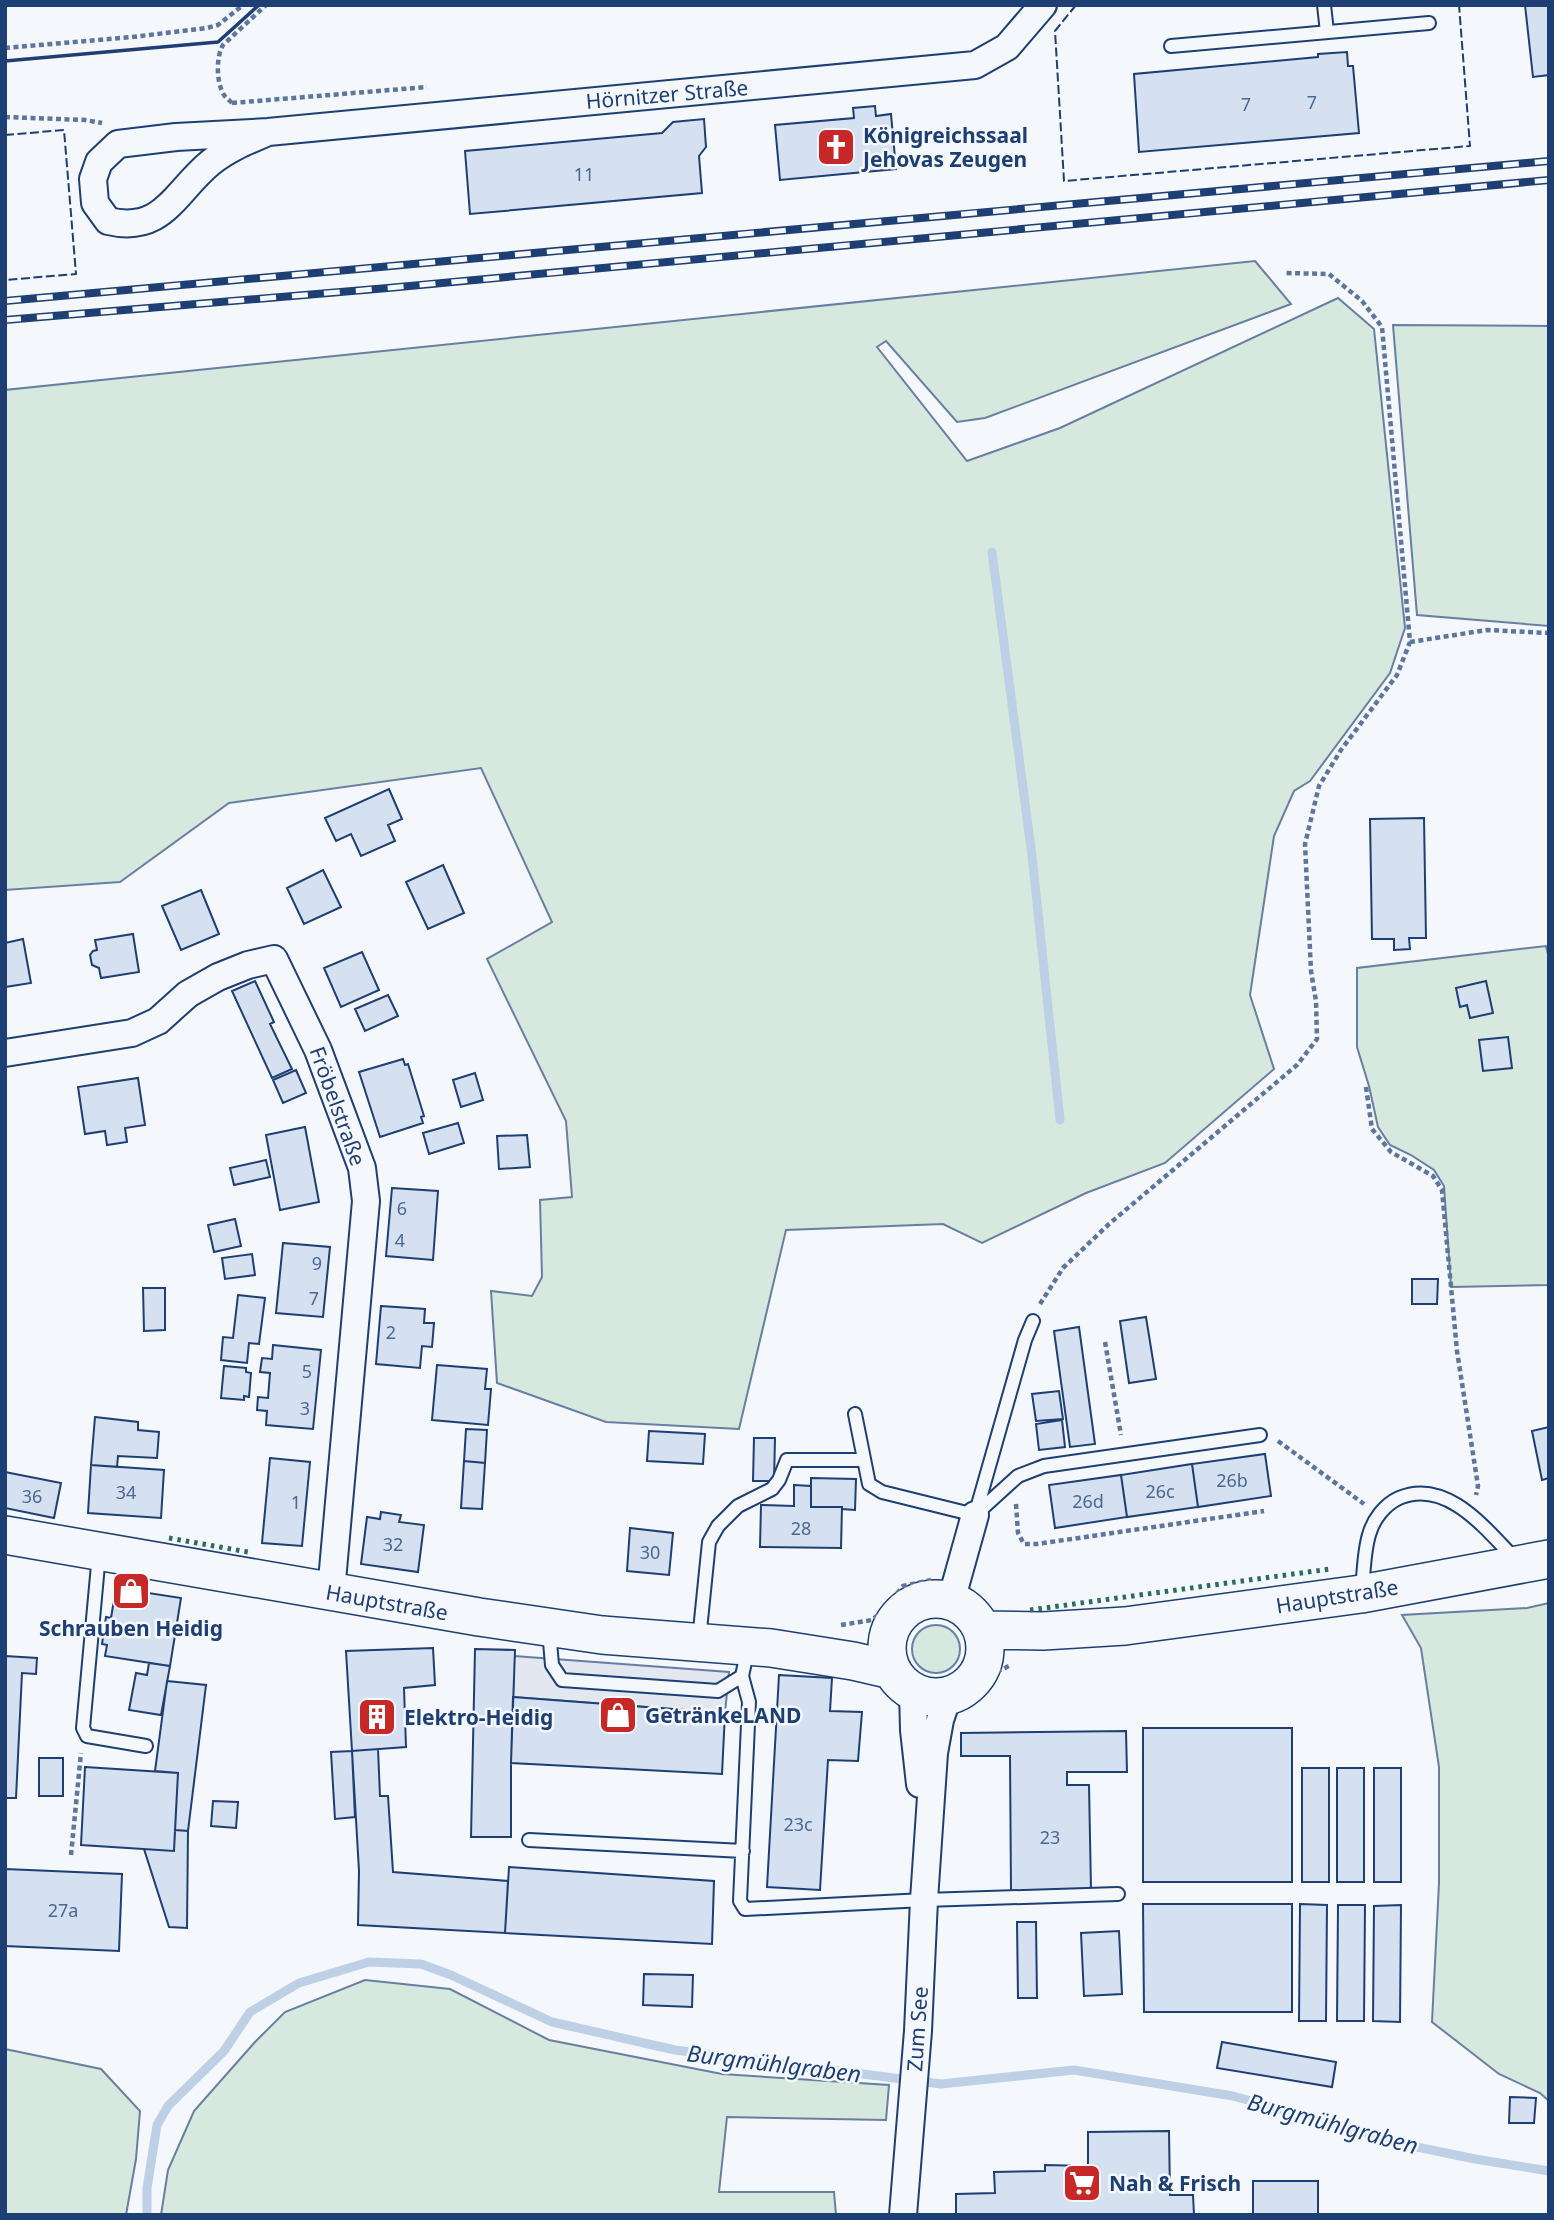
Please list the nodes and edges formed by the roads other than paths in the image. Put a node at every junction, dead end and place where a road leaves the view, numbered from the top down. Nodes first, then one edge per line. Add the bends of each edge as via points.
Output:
1 (1043, 5) edge
2 (1324, 5) edge
3 (1429, 23) dead end
4 (1327, 32) junction
5 (1171, 46) dead end
6 (268, 132) junction
7 (5, 1053) edge
8 (1033, 1321) road end
9 (855, 1414) dead end
10 (1260, 1435) road end
11 (864, 1460) junction
12 (975, 1515) junction
13 (5, 1535) edge
14 (100, 1551) junction
15 (1534, 1561) edge
16 (941, 1590) junction
17 (331, 1592) junction
18 (1361, 1594) junction
19 (548, 1628) junction
20 (889, 1634) junction
21 (699, 1644) junction
22 (983, 1646) junction
23 (754, 1657) junction
24 (918, 1686) junction
25 (146, 1746) dead end
26 (529, 1840) dead end
27 (743, 1851) junction
28 (1118, 1894) dead end
29 (923, 1900) junction
30 (903, 2215) edge

1 - 6 street, Hörnitzer Straße via 1007,47 975,65
2 - 4 lane
3 - 4 lane
4 - 5 lane
6 - 6 street, Hörnitzer Straße via 118,144 99,162 93,180 95,202 108,221 134,225 157,216 228,149
7 - 17 street, Fröbelstraße via 132,1033 158,1021 188,994 218,978 274,959 318,1050 362,1168 366,1201
8 - 12 lane
9 - 11 lane
10 - 12 lane via 1044,1466 1018,1476
11 - 12 lane via 869,1484 882,1492
11 - 21 lane via 788,1460 772,1489 738,1506 718,1526 709,1542
12 - 16 street
13 - 14 main road, Hauptstraße
14 - 17 main road, Hauptstraße
14 - 25 lane via 83,1728 87,1736
15 - 18 main road, Hauptstraße
15 - 18 lane via 1471,1513 1438,1496 1413,1492 1390,1502 1378,1517 1369,1535
16 - 20 main road via 900,1615
16 - 22 main road via 970,1612
17 - 19 main road, Hauptstraße
18 - 22 main road, Hauptstraße
19 - 21 main road, Hauptstraße
19 - 23 lane via 552,1665 562,1680 718,1691
20 - 23 main road, Hauptstraße
20 - 24 main road via 888,1659
21 - 23 main road, Hauptstraße
22 - 24 main road via 979,1672 966,1687
23 - 24 main road, Hauptstraße via 853,1661
23 - 27 lane
24 - 29 street, Zum See via 914,1730 927,1842
26 - 27 lane
27 - 29 lane via 740,1901 745,1909
28 - 29 lane
29 - 30 street, Zum See

